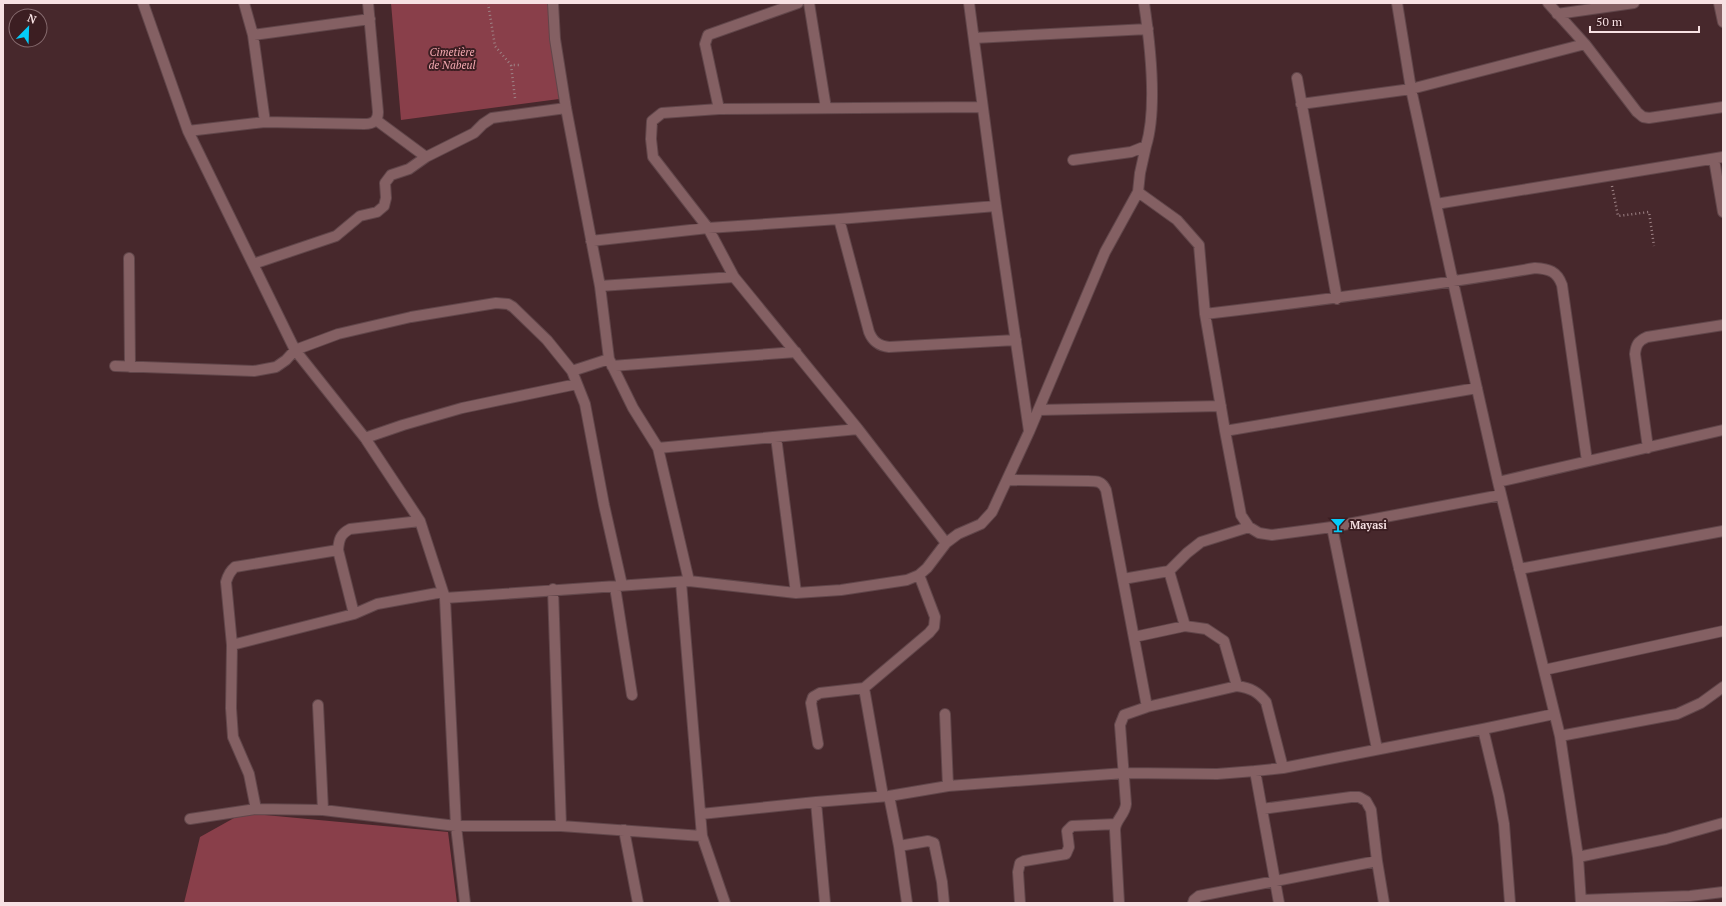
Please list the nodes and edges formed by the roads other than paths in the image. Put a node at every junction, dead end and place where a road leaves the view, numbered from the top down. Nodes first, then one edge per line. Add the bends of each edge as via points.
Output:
1 (143, 3) edge
2 (244, 3) edge
3 (368, 3) edge
4 (553, 3) edge
5 (798, 3) edge
6 (808, 3) edge
7 (969, 3) edge
8 (1144, 3) edge
9 (1397, 3) edge
10 (1548, 3) edge
11 (1634, 3) edge
12 (1719, 3) edge
13 (1557, 14) junction
14 (370, 19) junction
15 (1723, 22) edge
16 (1148, 29) junction
17 (253, 35) junction
18 (974, 38) junction
19 (1585, 44) junction
20 (1297, 78) dead end
21 (1411, 89) junction
22 (1301, 104) junction
23 (982, 107) junction
24 (1723, 107) edge
25 (566, 108) junction
26 (826, 108) junction
27 (719, 109) junction
28 (376, 120) junction
29 (265, 122) junction
30 (188, 131) junction
31 (1146, 146) junction
32 (426, 157) junction
33 (1719, 158) edge
34 (1073, 160) dead end
35 (1138, 192) junction
36 (1436, 204) junction
37 (996, 206) junction
38 (1723, 212) edge
39 (839, 219) junction
40 (708, 228) junction
41 (591, 241) junction
42 (129, 258) dead end
43 (253, 264) junction
44 (734, 277) junction
45 (1453, 282) junction
46 (600, 286) junction
47 (1337, 299) junction
48 (1205, 314) junction
49 (1723, 325) edge
50 (1016, 340) junction
51 (295, 350) junction
52 (796, 352) junction
53 (611, 362) junction
54 (115, 366) dead end
55 (130, 367) junction
56 (572, 371) junction
57 (577, 384) junction
58 (1477, 388) junction
59 (1221, 406) junction
60 (1039, 410) junction
61 (858, 429) junction
62 (1723, 430) edge
63 (1225, 431) junction
64 (1029, 432) junction
65 (776, 437) junction
66 (365, 438) junction
67 (658, 448) junction
68 (1648, 448) junction
69 (1587, 461) junction
70 (1008, 480) junction
71 (1498, 482) junction
72 (1501, 496) junction
73 (420, 521) junction
74 (1249, 527) junction
75 (1332, 527) junction
76 (1723, 531) edge
77 (946, 543) junction
78 (338, 550) junction
79 (1519, 569) junction
80 (1169, 571) junction
81 (919, 575) junction
82 (1123, 579) junction
83 (685, 581) junction
84 (618, 586) junction
85 (553, 589) junction
86 (796, 593) junction
87 (444, 595) junction
88 (354, 614) junction
89 (1185, 626) junction
90 (1723, 631) edge
91 (1134, 637) junction
92 (232, 645) junction
93 (1544, 670) junction
94 (1237, 686) junction
95 (1723, 687) edge
96 (864, 688) junction
97 (632, 695) dead end
98 (318, 705) dead end
99 (1147, 707) junction
100 (945, 714) dead end
101 (1554, 714) junction
102 (1483, 729) junction
103 (1560, 736) junction
104 (818, 744) dead end
105 (1377, 749) junction
106 (1283, 768) junction
107 (1255, 771) junction
108 (1124, 773) junction
109 (948, 786) junction
110 (886, 796) junction
111 (816, 802) junction
112 (256, 809) junction
113 (1262, 809) junction
114 (323, 810) junction
115 (701, 814) junction
116 (190, 818) dead end
117 (1723, 823) edge
118 (1116, 824) junction
119 (456, 826) junction
120 (561, 826) junction
121 (624, 830) junction
122 (702, 836) junction
123 (899, 846) junction
124 (1578, 857) junction
125 (1377, 861) junction
126 (1275, 880) junction
127 (1723, 892) edge
128 (1692, 899) edge
129 (1581, 902) edge
130 (465, 903) edge
131 (638, 903) edge
132 (725, 903) edge
133 (824, 903) edge
134 (907, 903) edge
135 (944, 903) edge
136 (1020, 903) edge
137 (1119, 903) edge
138 (1193, 903) edge
139 (1278, 903) edge
140 (1384, 903) edge
141 (1510, 903) edge

1 - 30 street
2 - 17 street
3 - 14 street
4 - 25 street via 555,39
5 - 27 street via 708,35 705,44
6 - 26 street
7 - 18 street
8 - 16 street
9 - 21 street
10 - 13 street
11 - 13 street
12 - 15 street
13 - 19 street
14 - 17 street
14 - 28 street via 378,112
16 - 18 street
16 - 31 street via 1152,106 1151,128
17 - 29 street
18 - 23 street
19 - 21 street
19 - 24 street via 1637,112 1644,117
20 - 22 street
21 - 22 street
21 - 36 street
22 - 47 street
23 - 26 street
23 - 37 street
25 - 32 street via 492,118 474,133
25 - 41 street
26 - 27 street
27 - 40 street via 662,113 652,121 653,157
28 - 29 street via 370,124
28 - 32 street
29 - 30 street
30 - 43 street
31 - 34 street via 1131,152
31 - 35 street
32 - 43 street via 409,169 391,174 385,183 384,206 377,212 360,216 336,236
33 - 36 street
33 - 38 street
35 - 48 street via 1177,220 1199,245
35 - 60 street via 1105,252
36 - 45 street
37 - 39 street
37 - 50 street
39 - 40 street
39 - 50 street via 868,332 876,343 889,347
40 - 41 street
40 - 44 street
41 - 46 street
42 - 55 street
43 - 51 street
44 - 46 street
44 - 52 street
45 - 47 street
45 - 58 street
45 - 69 street via 1535,268 1547,269 1559,276
46 - 53 street
47 - 48 street
48 - 59 street
49 - 68 street via 1647,337 1640,340 1636,346
50 - 64 street
51 - 55 street via 276,366 254,371
51 - 56 street via 372,325 503,303 513,307 523,316
51 - 66 street
52 - 53 street
52 - 61 street
53 - 56 street
53 - 67 street via 633,408
54 - 55 street
56 - 57 street
57 - 66 street via 462,408
57 - 84 street via 585,404
58 - 63 street
58 - 71 street
59 - 60 street
59 - 63 street
60 - 64 street
61 - 65 street
61 - 77 street
62 - 68 street
63 - 74 street via 1241,515
64 - 70 street
65 - 67 street
65 - 86 street
66 - 73 street
67 - 83 street
68 - 69 street
69 - 71 street
70 - 77 street via 987,518
70 - 82 street via 1088,481 1104,485
71 - 72 street
72 - 75 street
72 - 79 street
73 - 78 street via 350,529 340,536
73 - 87 street
74 - 75 street via 1259,533 1272,535
74 - 80 street via 1201,542
75 - 105 street
76 - 79 street
77 - 81 street
78 - 88 street
78 - 92 street via 235,567 230,571 226,582
79 - 93 street
80 - 82 street
80 - 89 street
81 - 86 street via 907,580 841,590
81 - 96 street via 935,617 934,627
82 - 91 street
83 - 84 street
83 - 86 street
83 - 115 street
84 - 85 street
84 - 97 street
85 - 87 street
85 - 120 street
87 - 88 street via 377,604
87 - 119 street
88 - 92 street
89 - 91 street
89 - 94 street via 1206,629 1224,641
90 - 93 street
91 - 99 street
92 - 112 street via 233,736 249,774
93 - 101 street
94 - 99 street
94 - 106 street via 1250,688 1260,694 1266,702
95 - 103 street via 1701,703 1677,714
96 - 104 street via 820,693 813,697 811,703
96 - 110 street
98 - 114 street
99 - 108 street via 1127,714 1122,719 1120,725
100 - 109 street
101 - 102 street
101 - 103 street
102 - 105 street
102 - 141 street via 1504,824
103 - 124 street
105 - 106 street
106 - 107 street
107 - 108 street via 1217,774
107 - 113 street
108 - 109 street
108 - 118 street via 1125,811
109 - 110 street
110 - 111 street
110 - 123 street
111 - 115 street
111 - 133 street
112 - 114 street
112 - 116 street
113 - 125 street via 1358,797 1366,801 1371,810
113 - 126 street
114 - 119 street
115 - 122 street
117 - 124 street via 1666,839
118 - 136 street via 1072,826 1068,831 1069,847 1066,854 1020,863
118 - 137 street
119 - 120 street
119 - 130 street
120 - 121 street
121 - 122 street
121 - 131 street
122 - 132 street
123 - 134 street
123 - 135 street via 928,841 934,843
124 - 129 street
125 - 126 street
125 - 140 street
126 - 138 street via 1199,896
126 - 139 street
127 - 128 street
128 - 129 street

